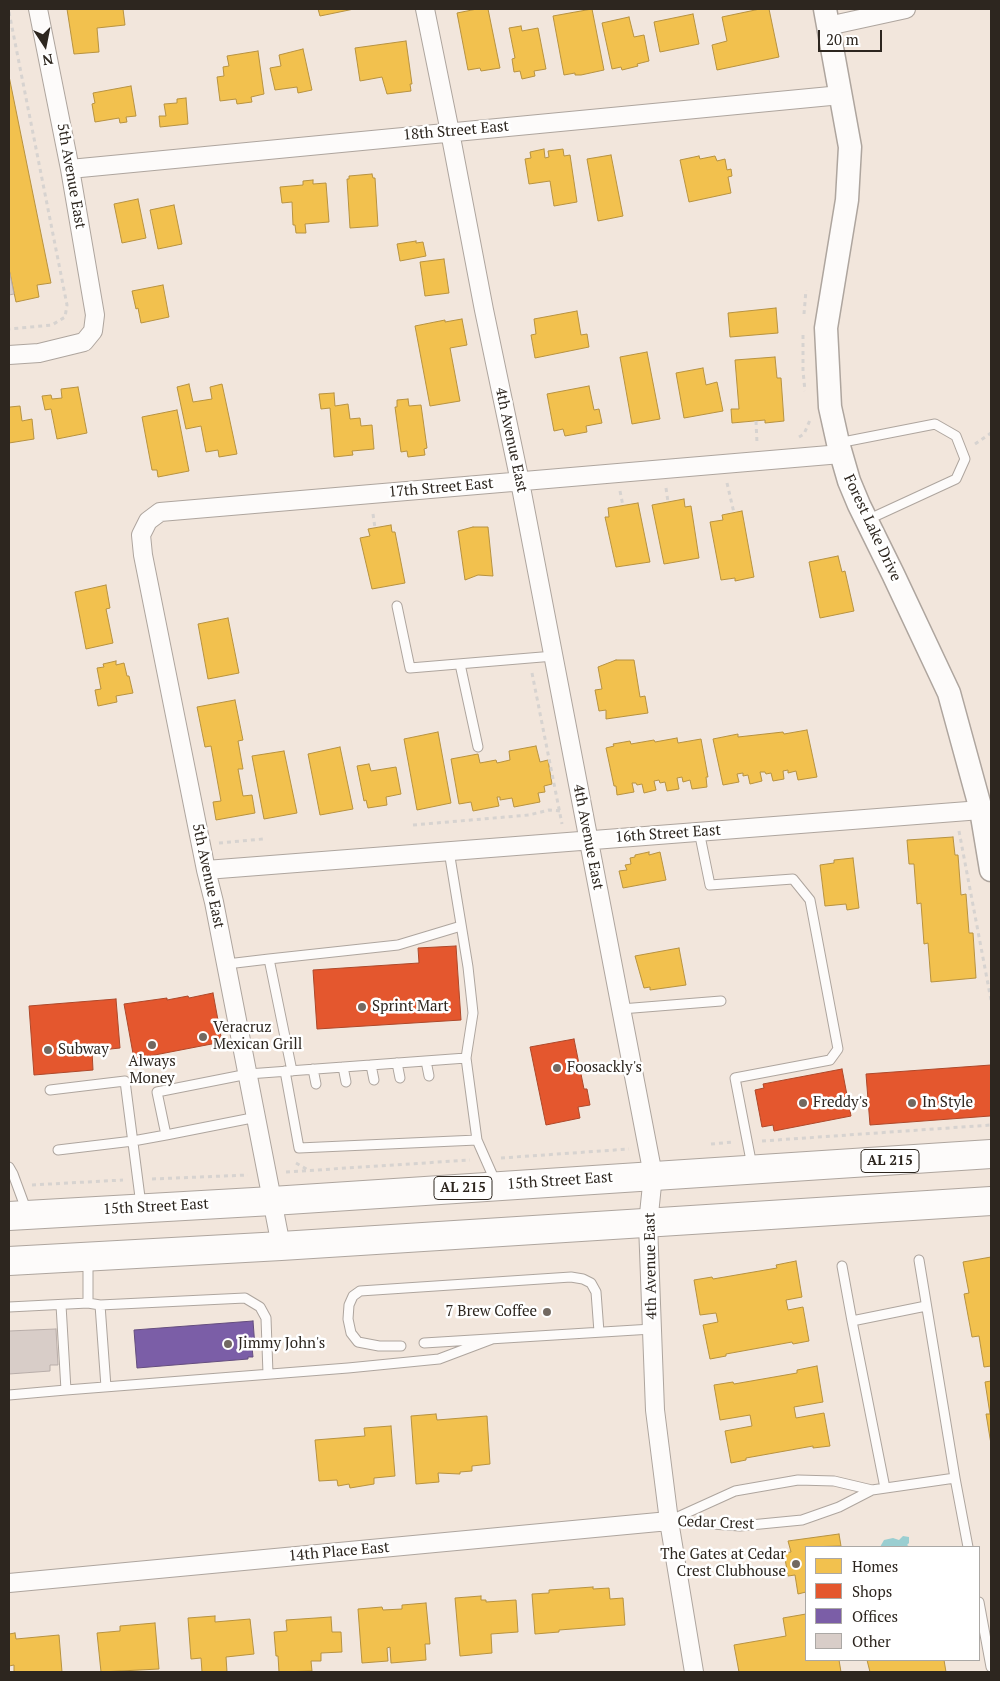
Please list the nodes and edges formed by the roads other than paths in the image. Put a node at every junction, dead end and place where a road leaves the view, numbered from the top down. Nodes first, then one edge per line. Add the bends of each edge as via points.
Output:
1 (38, 9) edge
2 (425, 9) edge
3 (906, 9) edge
4 (826, 17) edge
5 (842, 94) junction
6 (450, 132) junction
7 (70, 169) junction
8 (9, 354) edge
9 (839, 448) junction
10 (520, 482) junction
11 (160, 512) joint
12 (866, 520) junction
13 (397, 606) dead end
14 (554, 656) junction
15 (460, 664) junction
16 (478, 747) dead end
17 (981, 810) junction
18 (699, 832) junction
19 (589, 840) junction
20 (449, 851) junction
21 (206, 870) junction
22 (991, 870) edge
23 (461, 926) junction
24 (269, 959) junction
25 (227, 964) junction
26 (721, 1001) dead end
27 (621, 1009) junction
28 (466, 1058) junction
29 (426, 1061) junction
30 (397, 1063) junction
31 (371, 1065) junction
32 (343, 1067) junction
33 (313, 1069) junction
34 (288, 1071) junction
35 (248, 1074) junction
36 (429, 1076) dead end
37 (400, 1078) dead end
38 (374, 1080) dead end
39 (346, 1082) dead end
40 (316, 1084) dead end
41 (50, 1090) dead end
42 (257, 1117) junction
43 (440, 1131) dead end
44 (410, 1132) dead end
45 (384, 1134) dead end
46 (166, 1135) junction
47 (355, 1135) dead end
48 (477, 1140) junction
49 (133, 1141) junction
50 (442, 1142) junction
51 (412, 1143) junction
52 (386, 1144) junction
53 (357, 1145) junction
54 (58, 1150) dead end
55 (991, 1154) edge
56 (9, 1168) edge
57 (753, 1169) junction
58 (653, 1175) junction
59 (497, 1186) junction
60 (272, 1201) junction
61 (991, 1201) edge
62 (142, 1208) junction
63 (18, 1215) edge
64 (648, 1224) junction
65 (281, 1246) junction
66 (88, 1257) junction
67 (918, 1260) dead end
68 (9, 1261) edge
69 (842, 1266) dead end
70 (88, 1303) junction
71 (61, 1305) junction
72 (100, 1305) junction
73 (926, 1306) junction
74 (9, 1307) edge
75 (852, 1321) junction
76 (652, 1329) junction
77 (599, 1332) junction
78 (492, 1339) junction
79 (424, 1343) dead end
80 (401, 1346) dead end
81 (268, 1374) junction
82 (106, 1387) junction
83 (66, 1390) junction
84 (9, 1395) edge
85 (955, 1478) junction
86 (885, 1488) junction
87 (872, 1490) junction
88 (669, 1521) junction
89 (968, 1546) edge
90 (9, 1583) edge
91 (980, 1607) edge
92 (991, 1667) edge
93 (694, 1672) edge

1 - 7 street, 5th Avenue East
2 - 6 street, 4th Avenue East
3 - 4 street, Forest Lake Drive
4 - 5 street, Forest Lake Drive
5 - 6 street, 18th Street East
5 - 9 street, Forest Lake Drive via 850,147 847,191 826,328 830,407
6 - 7 street, 18th Street East
6 - 10 street, 4th Avenue East
7 - 8 street, 5th Avenue East via 95,315 93,331 84,342 39,353
9 - 10 street, 17th Street East
9 - 12 street, Forest Lake Drive
9 - 12 lane via 935,424 956,436 965,459 956,479
10 - 11 street, 17th Street East
10 - 14 street, 4th Avenue East
11 - 21 street, 5th Avenue East via 148,521 141,536 142,555
12 - 17 street, Forest Lake Drive via 949,693
13 - 15 lane via 410,668
14 - 15 lane
14 - 19 street, 4th Avenue East
15 - 16 lane
17 - 18 street, 16th Street East
17 - 22 street, Forest Lake Drive
18 - 19 street, 16th Street East
18 - 57 lane via 710,885 793,879 810,900 838,1049 830,1060 735,1078
19 - 20 street, 16th Street East
19 - 27 street, 4th Avenue East
20 - 21 street, 16th Street East
20 - 23 lane
21 - 25 street, 5th Avenue East
23 - 24 lane via 398,944
23 - 28 lane via 474,1013
24 - 25 lane
24 - 34 lane
25 - 35 street, 5th Avenue East
26 - 27 lane
27 - 58 street, 4th Avenue East
28 - 29 lane
28 - 48 lane
29 - 30 lane
29 - 36 lane
30 - 31 lane
30 - 37 lane
31 - 32 lane
31 - 38 lane
32 - 33 lane
32 - 39 lane
33 - 34 lane
33 - 40 lane
34 - 35 lane
34 - 53 lane via 299,1148 326,1142
35 - 42 street, 5th Avenue East
35 - 46 lane via 157,1092
41 - 49 lane via 125,1081
42 - 46 lane
42 - 60 street, 5th Avenue East
43 - 50 lane
44 - 51 lane
45 - 52 lane
46 - 49 lane
47 - 53 lane
48 - 50 lane
48 - 59 lane
49 - 54 lane
49 - 62 lane
50 - 51 lane
51 - 52 lane
52 - 53 lane
55 - 57 main road, 15th Street East / AL 215
56 - 63 lane via 18,1185
57 - 58 main road, 15th Street East / AL 215
58 - 59 main road, 15th Street East / AL 215
58 - 64 street, 4th Avenue East
59 - 60 main road, 15th Street East / AL 215
60 - 62 main road, 15th Street East / AL 215
60 - 65 street, 5th Avenue East
61 - 64 main road
62 - 63 main road, 15th Street East / AL 215
64 - 65 main road
64 - 76 street, 4th Avenue East
65 - 66 main road
66 - 68 main road
66 - 70 lane
67 - 73 lane
69 - 75 lane
70 - 71 lane
70 - 72 lane
71 - 74 lane
71 - 83 lane
72 - 81 lane via 245,1298 260,1307 266,1318
72 - 82 lane
73 - 75 lane
73 - 85 lane
75 - 86 lane
76 - 77 lane
76 - 88 street, 4th Avenue East via 655,1410
77 - 78 lane
77 - 80 lane via 596,1292 591,1283 571,1277 360,1291 353,1296 348,1319 350,1333 358,1342
78 - 79 lane
78 - 81 lane via 439,1359
81 - 82 lane
82 - 83 lane
83 - 84 lane
85 - 86 lane, Cedar Crest
85 - 89 lane
86 - 87 lane, Cedar Crest
87 - 88 lane, Cedar Crest via 839,1507 802,1520 740,1526
87 - 88 lane via 834,1481 798,1480 735,1491
88 - 90 street, 14th Place East
88 - 93 street, 4th Avenue East
91 - 92 lane

